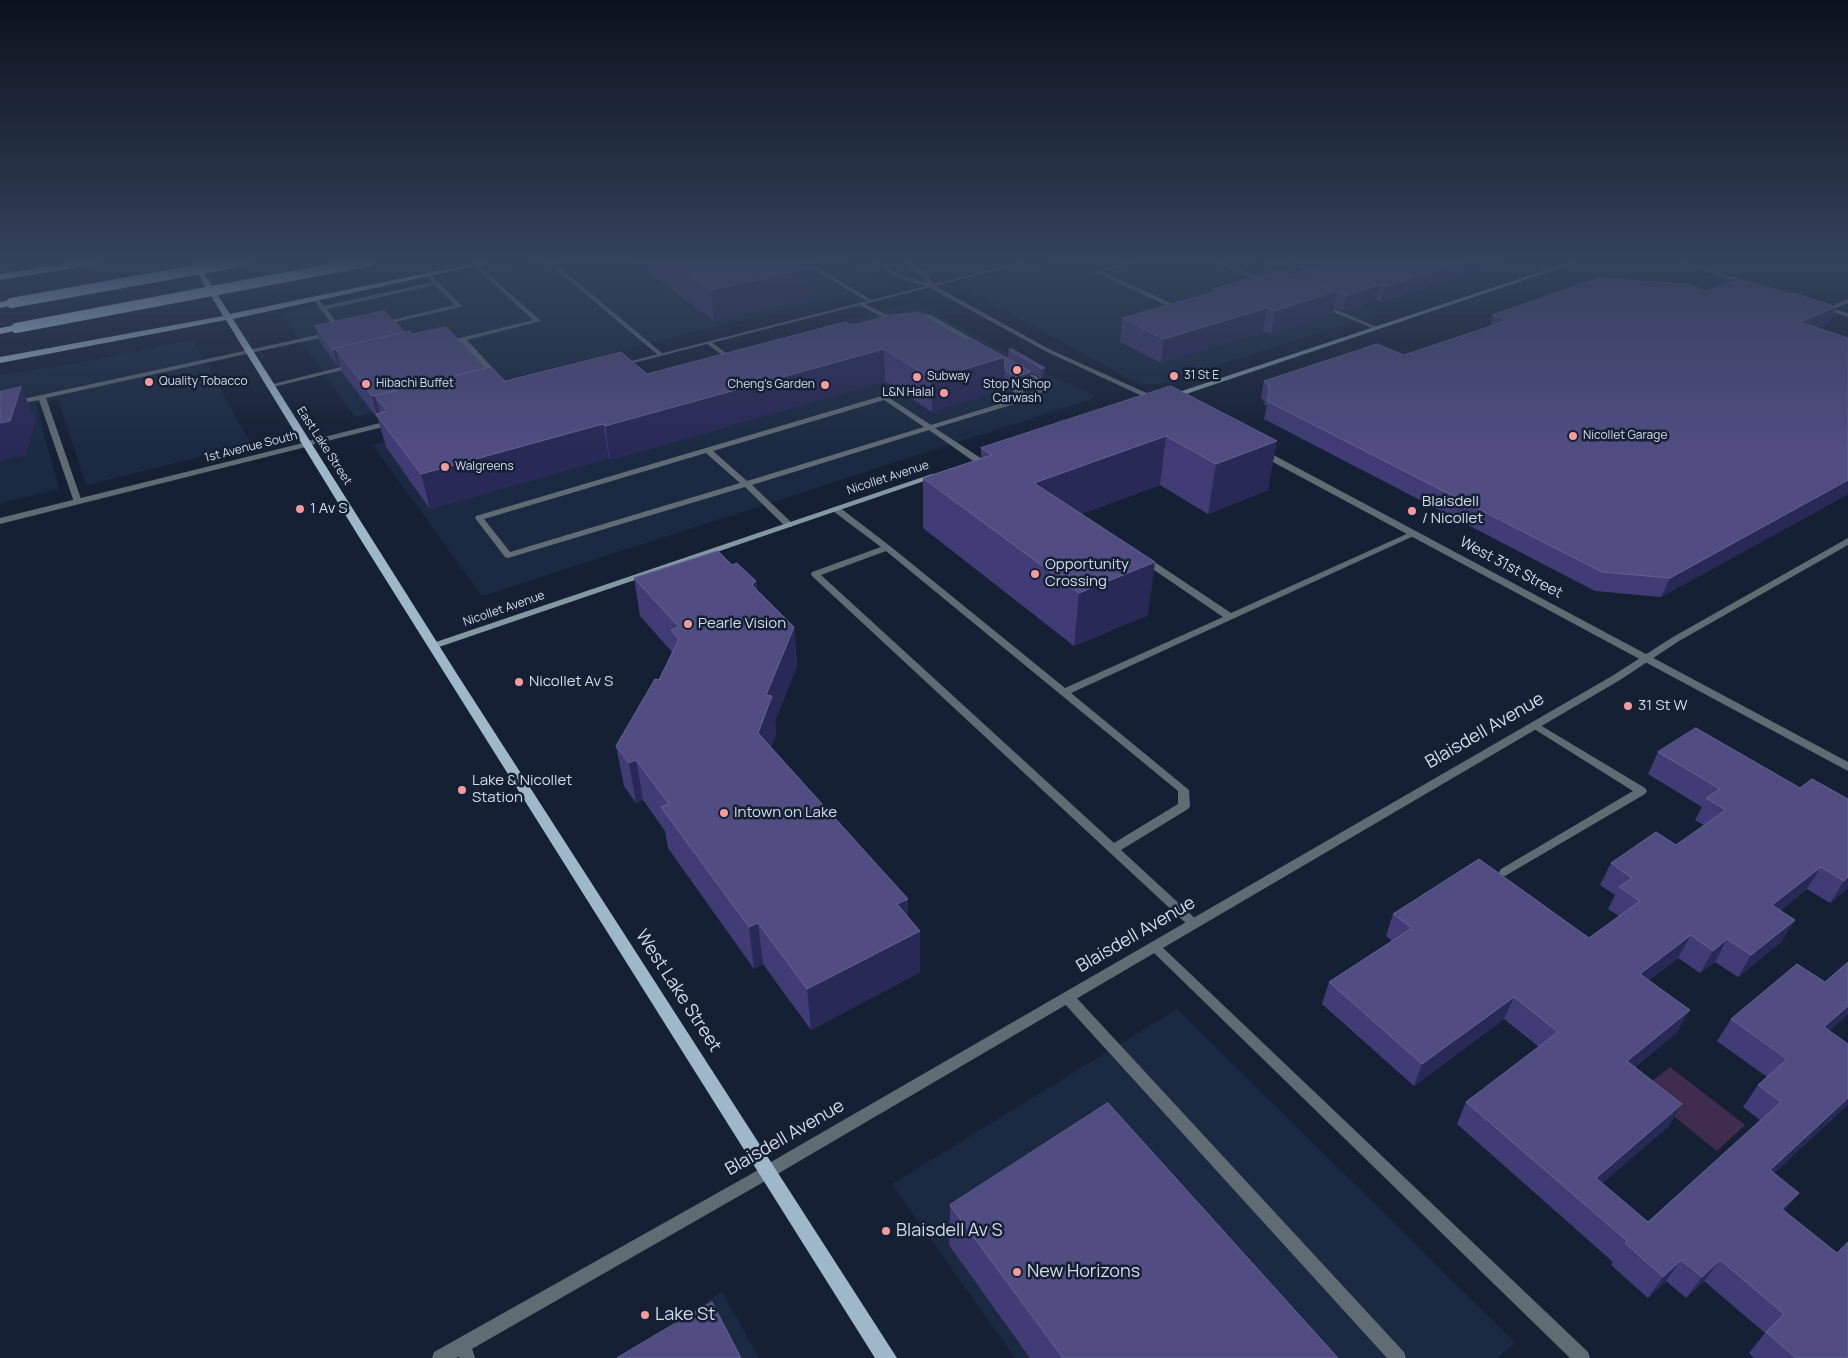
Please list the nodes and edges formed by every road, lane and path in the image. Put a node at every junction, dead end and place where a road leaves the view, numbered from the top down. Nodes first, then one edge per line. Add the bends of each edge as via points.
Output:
1 (35, 324) edge
2 (193, 324) edge
3 (231, 324) edge
4 (334, 324) edge
5 (524, 324) edge
6 (625, 324) edge
7 (782, 324) edge
8 (900, 324) edge
9 (944, 324) edge
10 (1000, 324) edge
11 (1367, 324) edge
12 (1387, 324) edge
13 (903, 326) edge
14 (1376, 328) junction
15 (349, 330) edge
16 (0, 331) edge
17 (340, 332) junction
18 (462, 339) junction
19 (709, 343) junction
20 (435, 346) edge
21 (988, 350) edge
22 (248, 352) junction
23 (660, 354) junction
24 (0, 360) edge
25 (746, 361) edge
26 (736, 363) junction
27 (361, 364) edge
28 (1012, 364) edge
29 (614, 366) edge
30 (727, 366) edge
31 (986, 373) edge
32 (502, 382) edge
33 (269, 386) junction
34 (42, 397) junction
35 (1028, 397) junction
36 (1163, 402) junction
37 (1144, 405) edge
38 (0, 406) edge
39 (397, 421) edge
40 (930, 428) junction
41 (308, 444) junction
42 (708, 450) junction
43 (1258, 450) edge
44 (983, 460) joint
45 (970, 464) edge
46 (943, 473) edge
47 (746, 484) junction
48 (78, 502) junction
49 (836, 509) junction
50 (0, 521) edge
51 (789, 526) junction
52 (1414, 534) junction
53 (1848, 541) edge
54 (887, 548) junction
55 (1133, 552) edge
56 (1230, 617) junction
57 (433, 646) junction
58 (1648, 659) junction
59 (1063, 693) junction
60 (1535, 725) junction
61 (1848, 766) edge
62 (1113, 849) junction
63 (1505, 872) dead end
64 (1194, 924) junction
65 (1155, 947) junction
66 (1068, 998) junction
67 (769, 1171) junction
68 (465, 1351) edge
69 (440, 1358) edge
70 (887, 1358) edge
71 (1398, 1358) edge
72 (1582, 1358) edge

1 - 16 highway, bridge
2 - 24 main road
3 - 22 main road, East Lake Street
4 - 17 street
5 - 18 street
6 - 23 street
7 - 19 street
8 - 13 street
9 - 21 street
10 - 36 street via 1049,351
11 - 14 street
12 - 14 main road
14 - 36 main road
15 - 17 street
17 - 22 street
18 - 20 street
18 - 32 street
19 - 23 street
19 - 26 street
22 - 33 main road, East Lake Street
22 - 34 street
23 - 29 street
25 - 26 street
26 - 30 street
27 - 33 street
28 - 35 street via 1048,386
31 - 35 street
33 - 41 main road, East Lake Street
34 - 38 street
34 - 48 street
35 - 40 street
36 - 37 main road
39 - 41 street, 1st Avenue South
40 - 42 street via 886,398
40 - 44 street
40 - 47 street
41 - 48 street, 1st Avenue South
41 - 57 main road, East Lake Street
42 - 47 street
42 - 47 street via 478,518 508,555
43 - 52 street, West 31st Street
44 - 45 main road
46 - 49 main road, Nicollet Avenue
47 - 51 street
48 - 50 street, 1st Avenue South
49 - 51 main road, Nicollet Avenue
49 - 54 street
51 - 57 main road, Nicollet Avenue
52 - 56 street
52 - 58 street, West 31st Street
53 - 58 street, Blaisdell Avenue via 1676,639
54 - 59 street
54 - 62 street via 815,574
55 - 56 street
56 - 59 street
57 - 67 main road, West Lake Street
58 - 60 street, Blaisdell Avenue
58 - 61 street, West 31st Street
59 - 62 street via 1183,790 1184,806
60 - 63 street via 1641,791
60 - 64 street, Blaisdell Avenue
62 - 64 street
64 - 65 street, Blaisdell Avenue
65 - 66 street, Blaisdell Avenue
65 - 72 street
66 - 67 street, Blaisdell Avenue
66 - 71 street
67 - 68 street, Blaisdell Avenue
67 - 70 main road, West Lake Street
68 - 69 street, Blaisdell Avenue

